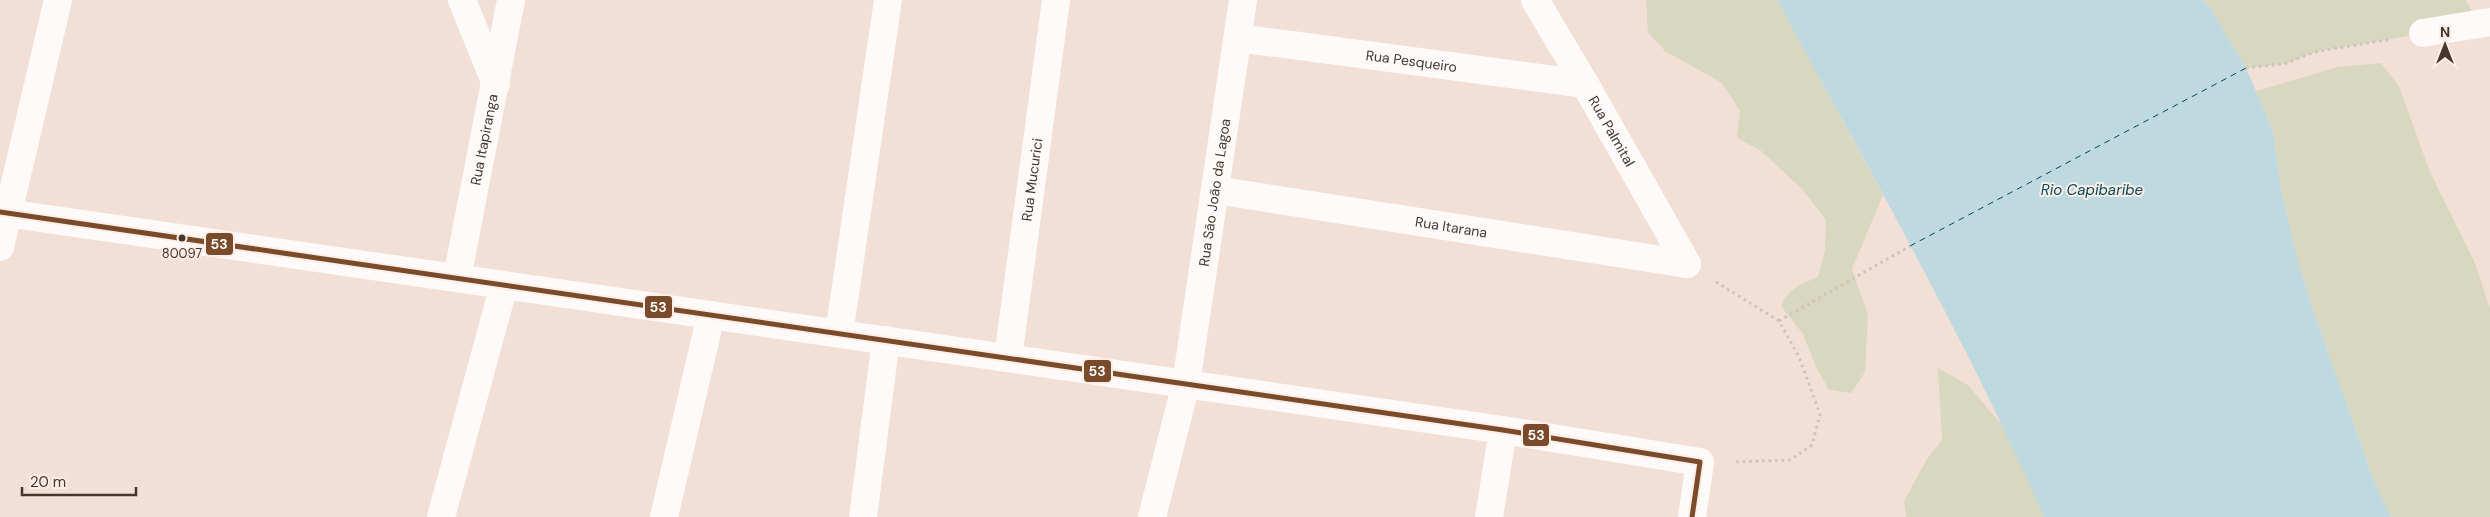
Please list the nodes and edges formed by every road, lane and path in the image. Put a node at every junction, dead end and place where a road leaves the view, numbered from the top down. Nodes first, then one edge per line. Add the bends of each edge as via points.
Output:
1 (58, 0) edge
2 (462, 0) edge
3 (511, 0) edge
4 (888, 0) edge
5 (1056, 0) edge
6 (1243, 0) edge
7 (1535, 0) edge
8 (2490, 22) edge
9 (2423, 33) joint
10 (1238, 38) junction
11 (2246, 68) dead end
12 (496, 84) junction
13 (1586, 84) junction
14 (1215, 190) junction
15 (4, 213) edge
16 (0, 246) edge
17 (1910, 246) dead end
18 (1687, 264) junction
19 (457, 278) junction
20 (504, 285) junction
21 (711, 315) junction
22 (1779, 321) junction
23 (839, 334) junction
24 (886, 340) junction
25 (1008, 358) junction
26 (1186, 384) junction
27 (1503, 430) junction
28 (1700, 462) junction
29 (442, 517) edge
30 (664, 517) edge
31 (863, 517) edge
32 (1152, 517) edge
33 (1490, 517) edge
34 (1692, 517) edge

1 - 15 street
2 - 12 street
3 - 12 street, Rua Itapiranga
4 - 23 street
5 - 25 street, Rua Mucurici
6 - 10 street, Rua São João da Lagoa
7 - 13 street, Rua Palmital
8 - 9 street
9 - 11 path via 2314,52 2284,64
10 - 13 street, Rua Pesqueiro
10 - 14 street, Rua São João da Lagoa
12 - 19 street, Rua Itapiranga
13 - 18 street, Rua Palmital
14 - 18 street, Rua Itarana
14 - 26 street, Rua São João da Lagoa
15 - 16 street
15 - 19 street
17 - 22 path
18 - 22 path
19 - 20 street
20 - 21 street
20 - 29 street
21 - 23 street
21 - 30 street
22 - 28 path via 1799,356 1820,414 1812,445 1790,460
23 - 24 street
24 - 25 street
24 - 31 street
25 - 26 street
26 - 27 street
26 - 32 street, Rua São João da Lagoa
27 - 28 street
27 - 33 street
28 - 34 street

